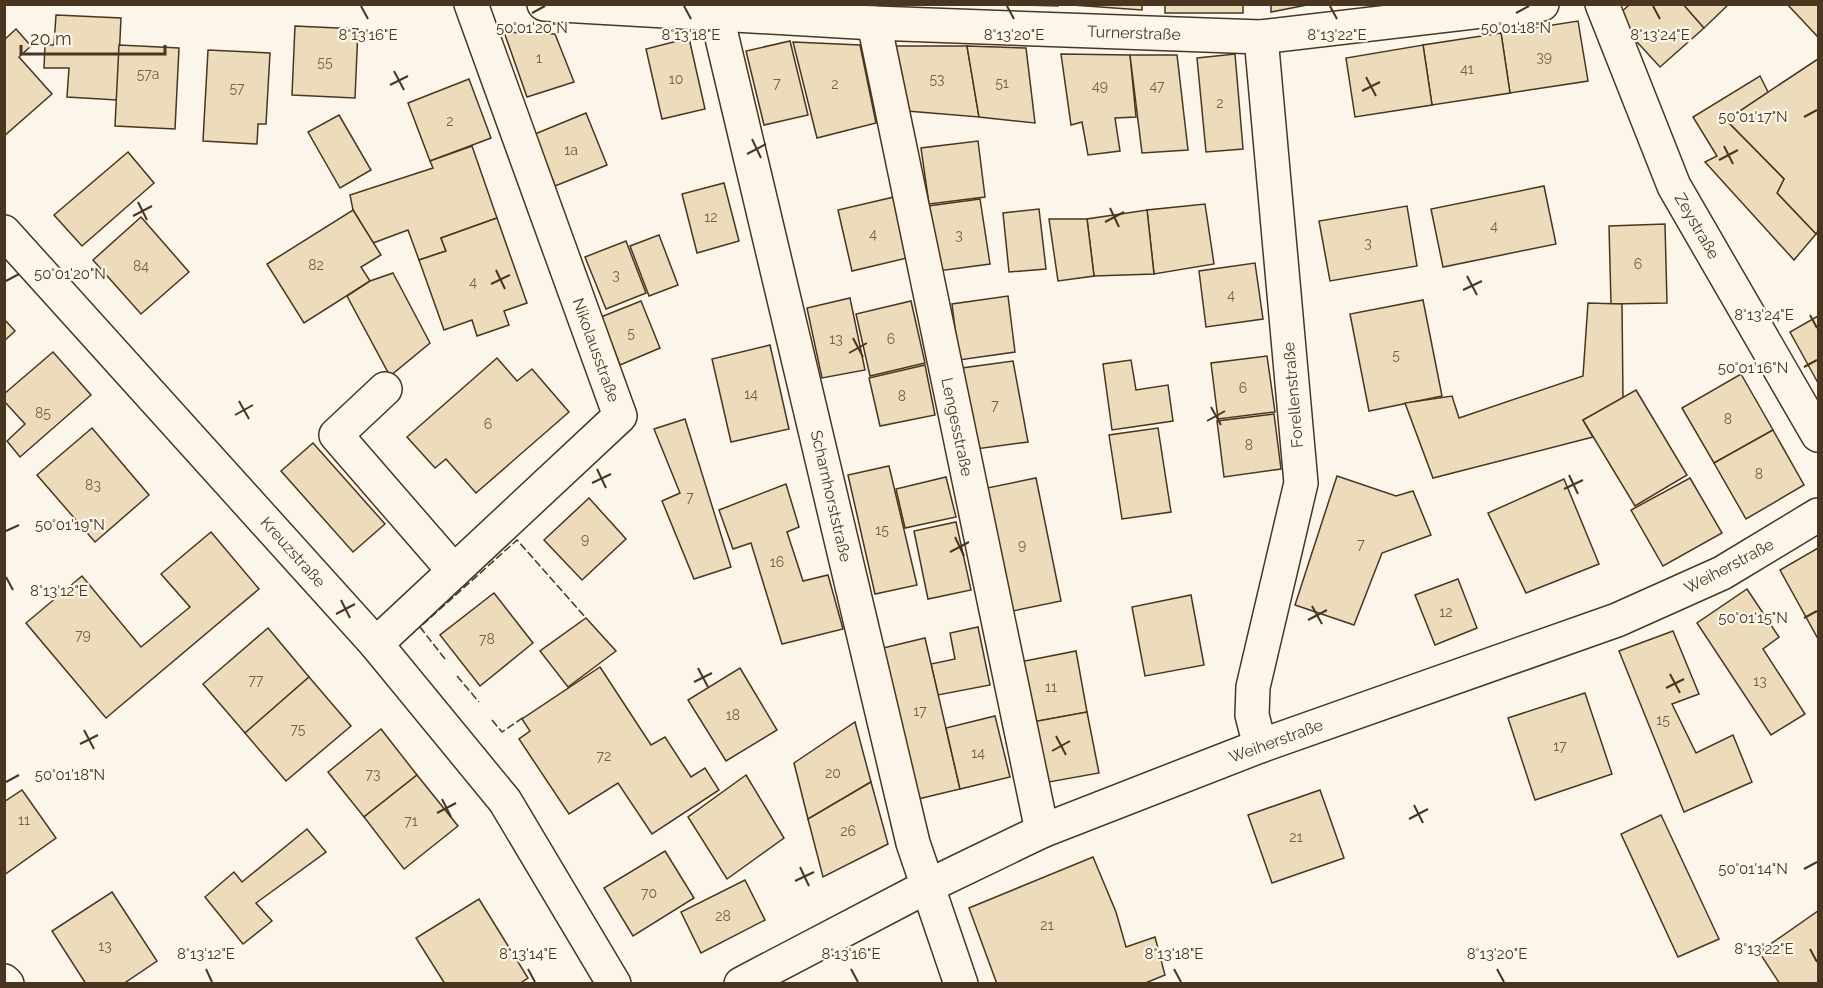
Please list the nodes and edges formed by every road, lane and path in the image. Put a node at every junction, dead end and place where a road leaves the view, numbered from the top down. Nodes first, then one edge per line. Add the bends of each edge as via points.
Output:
1 (471, 4) edge
2 (544, 4) edge
3 (1542, 4) edge
4 (1602, 4) edge
5 (715, 9) edge
6 (874, 23) junction
7 (1261, 38) junction
8 (4, 232) edge
9 (385, 389) dead end
10 (1818, 435) edge
11 (1818, 515) edge
12 (454, 571) junction
13 (376, 644) junction
14 (1260, 746) junction
15 (1042, 831) junction
16 (928, 886) junction
17 (614, 984) edge
18 (741, 984) edge
19 (961, 984) edge

1 - 12 street, Nikolausstraße via 620,416
2 - 5 street, Turnerstraße
3 - 7 street, Turnerstraße
4 - 10 street, Zeystraße via 1674,186
5 - 6 street, Turnerstraße
5 - 16 street, Scharnhorststraße via 910,831
6 - 7 street, Turnerstraße
6 - 15 street, Lengesstraße
7 - 14 street, Forellenstraße via 1301,483 1253,687 1252,715
8 - 13 street, Kreuzstraße
9 - 12 street via 336,435
11 - 14 street, Weiherstraße via 1722,573 1617,620
12 - 13 street, Nikolausstraße
13 - 17 street, Kreuzstraße via 505,801
14 - 15 street, Weiherstraße
15 - 16 street, Weiherstraße
16 - 18 street, Weiherstraße
16 - 19 street, Scharnhorststraße

